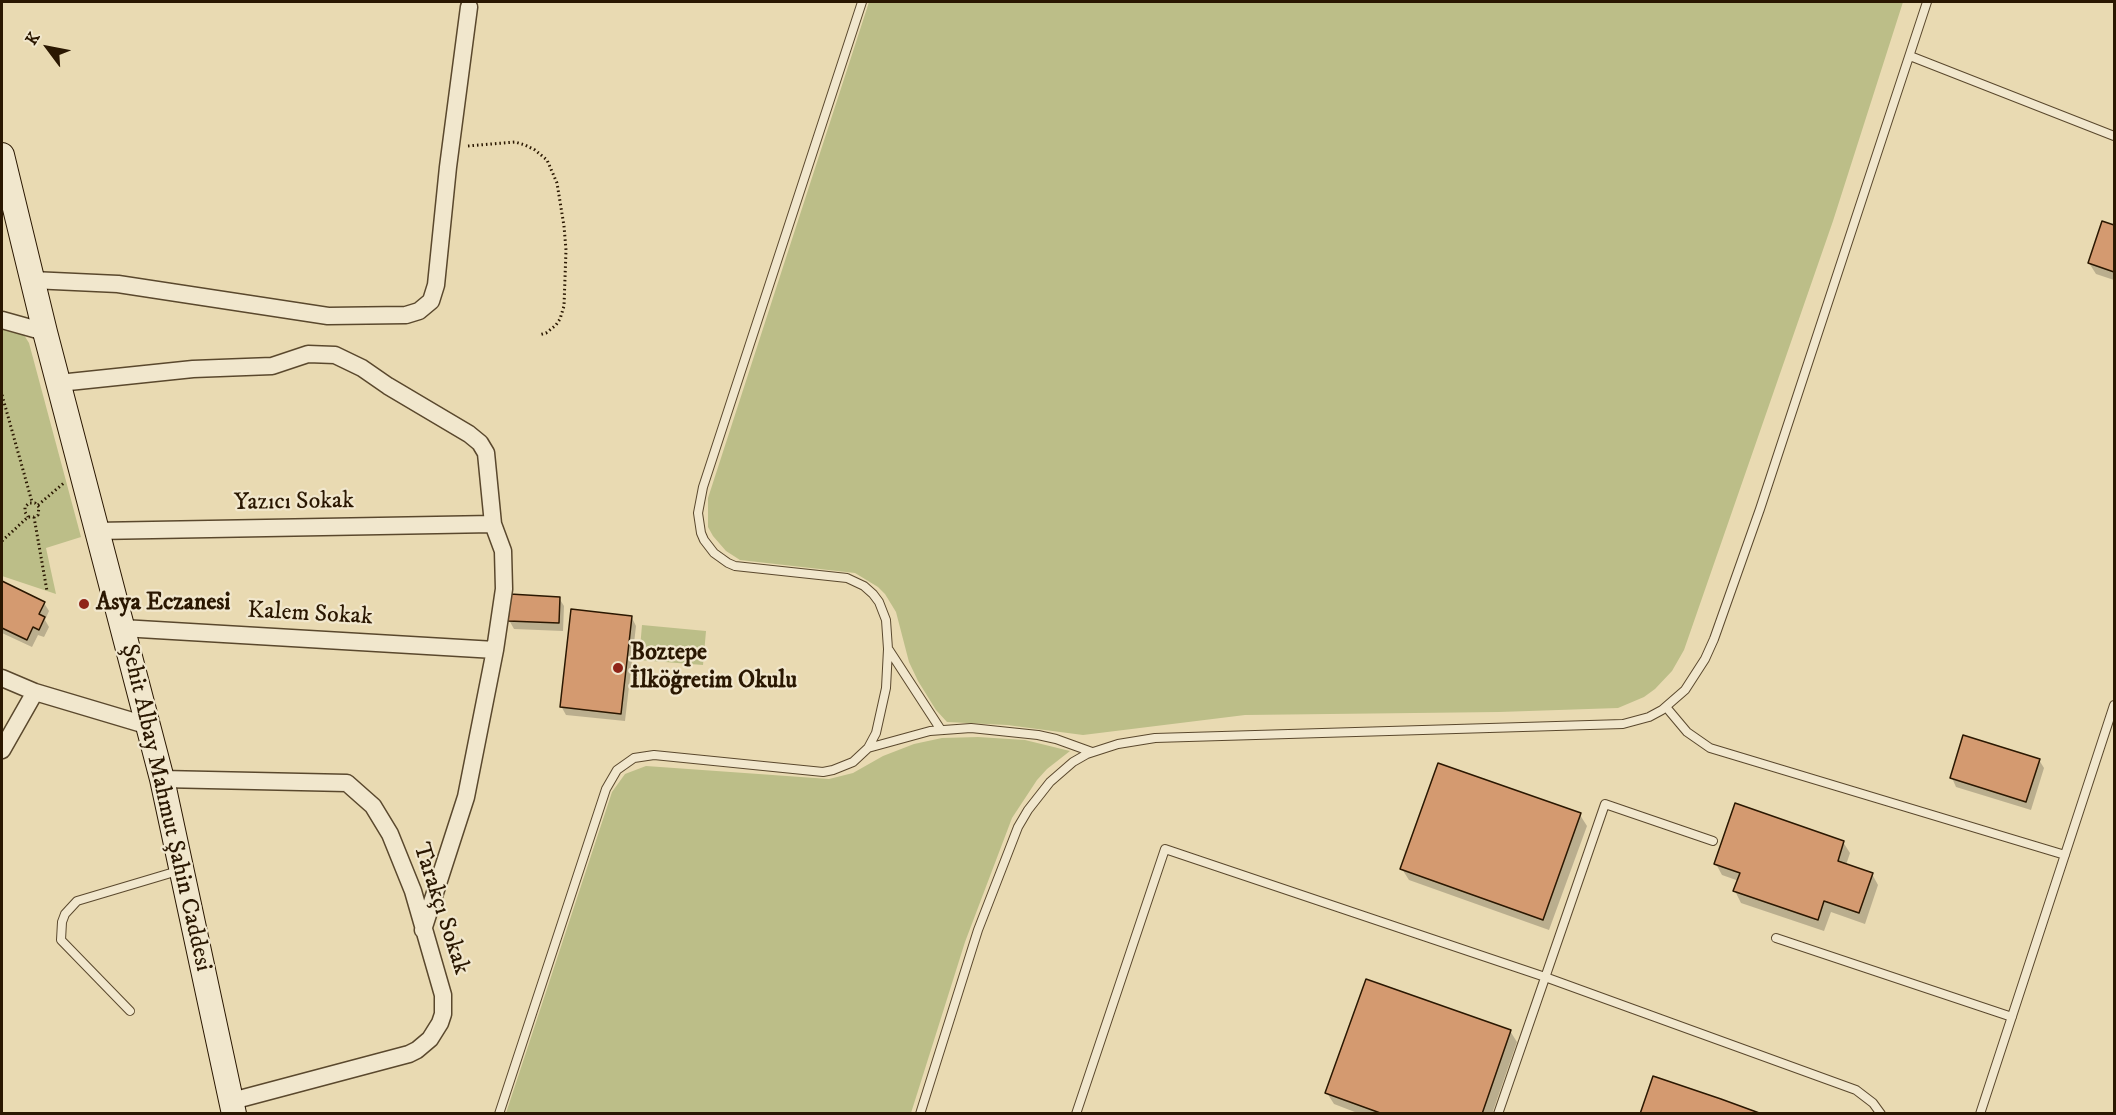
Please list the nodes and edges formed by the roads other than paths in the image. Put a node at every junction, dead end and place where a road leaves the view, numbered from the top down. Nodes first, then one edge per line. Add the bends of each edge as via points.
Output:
1 (862, 2) edge
2 (1928, 2) edge
3 (469, 7) dead end
4 (1910, 56) junction
5 (2115, 135) edge
6 (2, 155) edge
7 (32, 280) junction
8 (2, 320) edge
9 (45, 332) junction
10 (59, 383) junction
11 (493, 524) junction
12 (96, 531) junction
13 (122, 628) junction
14 (888, 649) junction
15 (495, 650) junction
16 (2, 678) edge
17 (35, 692) junction
18 (2115, 705) edge
19 (1666, 707) junction
20 (149, 726) junction
21 (941, 730) junction
22 (868, 748) junction
23 (2, 750) edge
24 (1092, 752) junction
25 (162, 779) junction
26 (1713, 841) dead end
27 (2065, 855) junction
28 (182, 869) junction
29 (423, 930) junction
30 (1776, 938) dead end
31 (1545, 976) junction
32 (130, 1011) dead end
33 (2012, 1017) junction
34 (233, 1107) edge
35 (499, 1113) edge
36 (920, 1113) edge
37 (1076, 1113) edge
38 (1498, 1113) edge
39 (1881, 1113) edge
40 (1980, 1113) edge

1 - 14 lane via 703,487 698,513 704,540 728,563 847,578 864,586 884,611
2 - 4 lane
3 - 7 street via 434,293 425,307 413,314 327,316 118,284
4 - 5 lane
4 - 19 lane via 1714,639 1685,690
6 - 7 street, Şehit Albay Mahmut Şahin Caddesi
7 - 9 street, Şehit Albay Mahmut Şahin Caddesi
8 - 9 street
9 - 10 street, Şehit Albay Mahmut Şahin Caddesi
10 - 11 street via 193,369 272,366 308,354 335,355 480,443 486,453
10 - 12 street, Şehit Albay Mahmut Şahin Caddesi
11 - 12 street, Yazıcı Sokak
11 - 15 street via 502,551 504,589
12 - 13 street, Şehit Albay Mahmut Şahin Caddesi
13 - 15 street, Kalem Sokak
13 - 20 street, Şehit Albay Mahmut Şahin Caddesi
14 - 21 lane
14 - 22 lane via 883,707
15 - 29 street via 466,796
16 - 17 street
17 - 20 street
17 - 23 street
18 - 27 lane
19 - 24 lane via 1649,717 1623,724 1155,738
19 - 27 lane via 1687,732 1710,748
20 - 25 street, Şehit Albay Mahmut Şahin Caddesi
21 - 22 lane
21 - 24 lane via 1021,732
22 - 35 lane via 852,762 823,772 654,755 634,758 617,770 606,789
24 - 36 lane via 1050,782 1018,827 978,930
25 - 28 street, Şehit Albay Mahmut Şahin Caddesi
25 - 29 street, Tarakçı Sokak via 347,783 373,806 390,834 413,891
26 - 31 lane via 1605,804
27 - 33 lane
28 - 32 lane via 77,901 62,922 61,940
28 - 34 street, Şehit Albay Mahmut Şahin Caddesi
29 - 34 street, Tarakçı Sokak via 444,1005 440,1023 424,1045 409,1054
30 - 33 lane
31 - 37 lane via 1165,849
31 - 38 lane
31 - 39 lane via 1856,1090
33 - 40 lane

